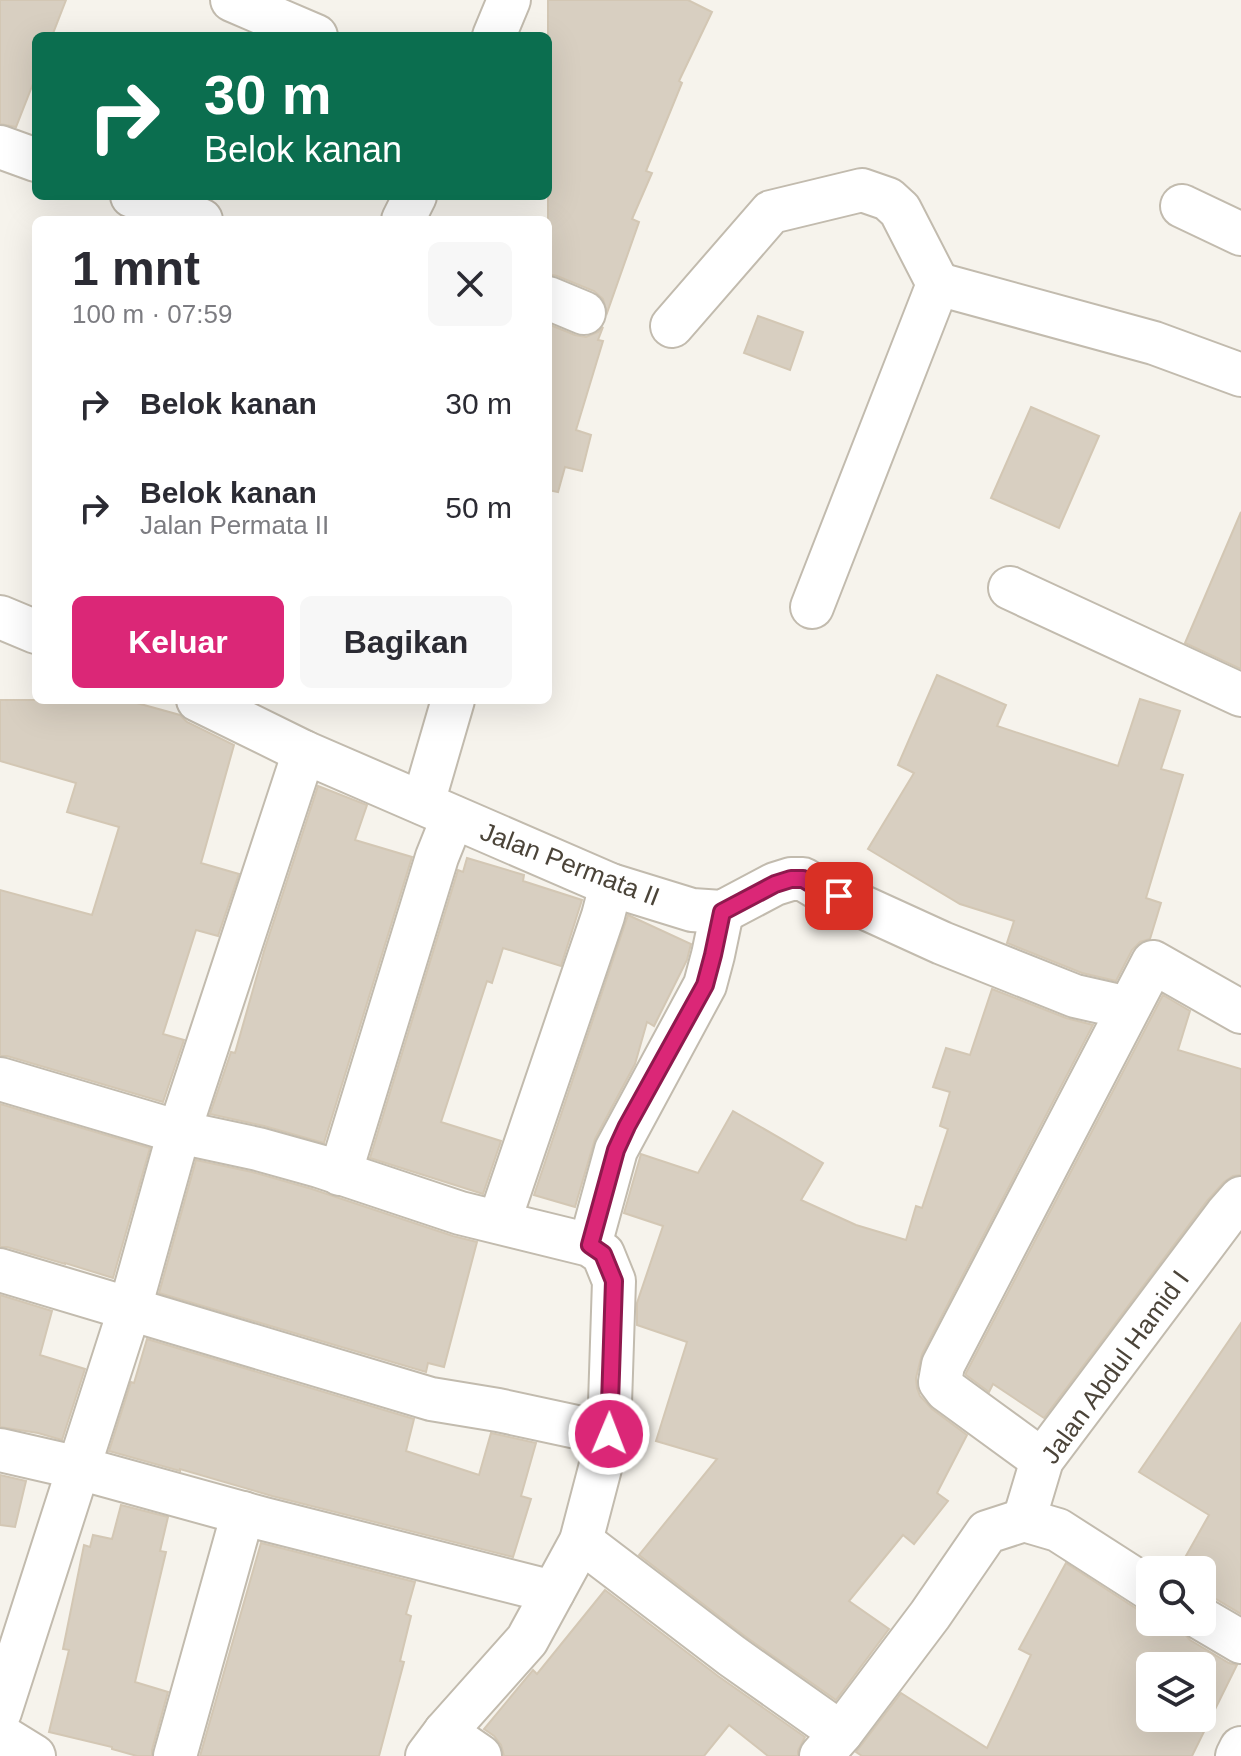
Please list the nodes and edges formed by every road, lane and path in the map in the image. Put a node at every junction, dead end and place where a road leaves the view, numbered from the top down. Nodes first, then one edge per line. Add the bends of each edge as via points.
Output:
1 (232, 0) edge
2 (509, 0) edge
3 (307, 32) edge
4 (496, 32) edge
5 (0, 147) edge
6 (32, 159) edge
7 (144, 200) edge
8 (1182, 206) dead end
9 (190, 216) edge
10 (1241, 234) edge
11 (938, 284) junction
12 (672, 326) dead end
13 (1241, 375) edge
14 (1010, 588) dead end
15 (812, 607) dead end
16 (0, 617) edge
17 (32, 630) edge
18 (1241, 695) edge
19 (206, 704) edge
20 (452, 704) edge
21 (304, 752) junction
22 (438, 810) junction
23 (611, 885) junction
24 (722, 912) junction
25 (1128, 1008) junction
26 (1241, 1012) edge
27 (0, 1079) edge
28 (179, 1132) junction
29 (340, 1174) junction
30 (1241, 1198) edge
31 (499, 1222) junction
32 (590, 1245) junction
33 (0, 1270) edge
34 (130, 1308) junction
35 (609, 1434) junction
36 (0, 1450) edge
37 (1042, 1460) junction
38 (79, 1468) junction
39 (243, 1513) junction
40 (1024, 1520) junction
41 (581, 1541) junction
42 (1136, 1580) edge
43 (553, 1592) junction
44 (1216, 1627) edge
45 (1241, 1642) edge
46 (0, 1712) edge
47 (0, 1735) edge
48 (436, 1744) edge
49 (831, 1744) edge
50 (1241, 1748) edge
51 (34, 1756) edge
52 (175, 1756) edge
53 (480, 1756) edge
54 (1237, 1756) edge

1 - 3 street
2 - 4 street
5 - 6 street
7 - 9 street
8 - 10 street
11 - 12 street via 900,210 888,199 862,190 771,212
11 - 13 street via 1154,343
11 - 15 street
14 - 18 street
16 - 17 street
19 - 21 street, Jalan Permata II
20 - 22 street
21 - 22 street, Jalan Permata II
21 - 28 street
22 - 23 street, Jalan Permata II
22 - 29 street via 437,857
23 - 24 street, Jalan Permata II via 692,910
23 - 31 street
24 - 25 street via 775,884 803,879 1075,996
24 - 32 street via 705,985 616,1150
25 - 26 street via 1153,962
25 - 37 street via 943,1365 940,1382 946,1390
27 - 28 street
28 - 29 street
28 - 34 street
29 - 31 street
30 - 37 street, Jalan Abdul Hamid I
31 - 32 street
32 - 35 street via 603,1254 614,1281
33 - 34 street
34 - 35 street via 431,1399
34 - 38 street
35 - 41 street
36 - 38 street
37 - 40 street, Jalan Abdul Hamid I
38 - 39 street
38 - 46 street
39 - 43 street
39 - 52 street
40 - 42 street via 1058,1530
40 - 49 street via 987,1532
41 - 43 street
41 - 49 street via 732,1656
43 - 48 street via 527,1640
44 - 45 street
47 - 51 street
48 - 53 street
50 - 54 street

